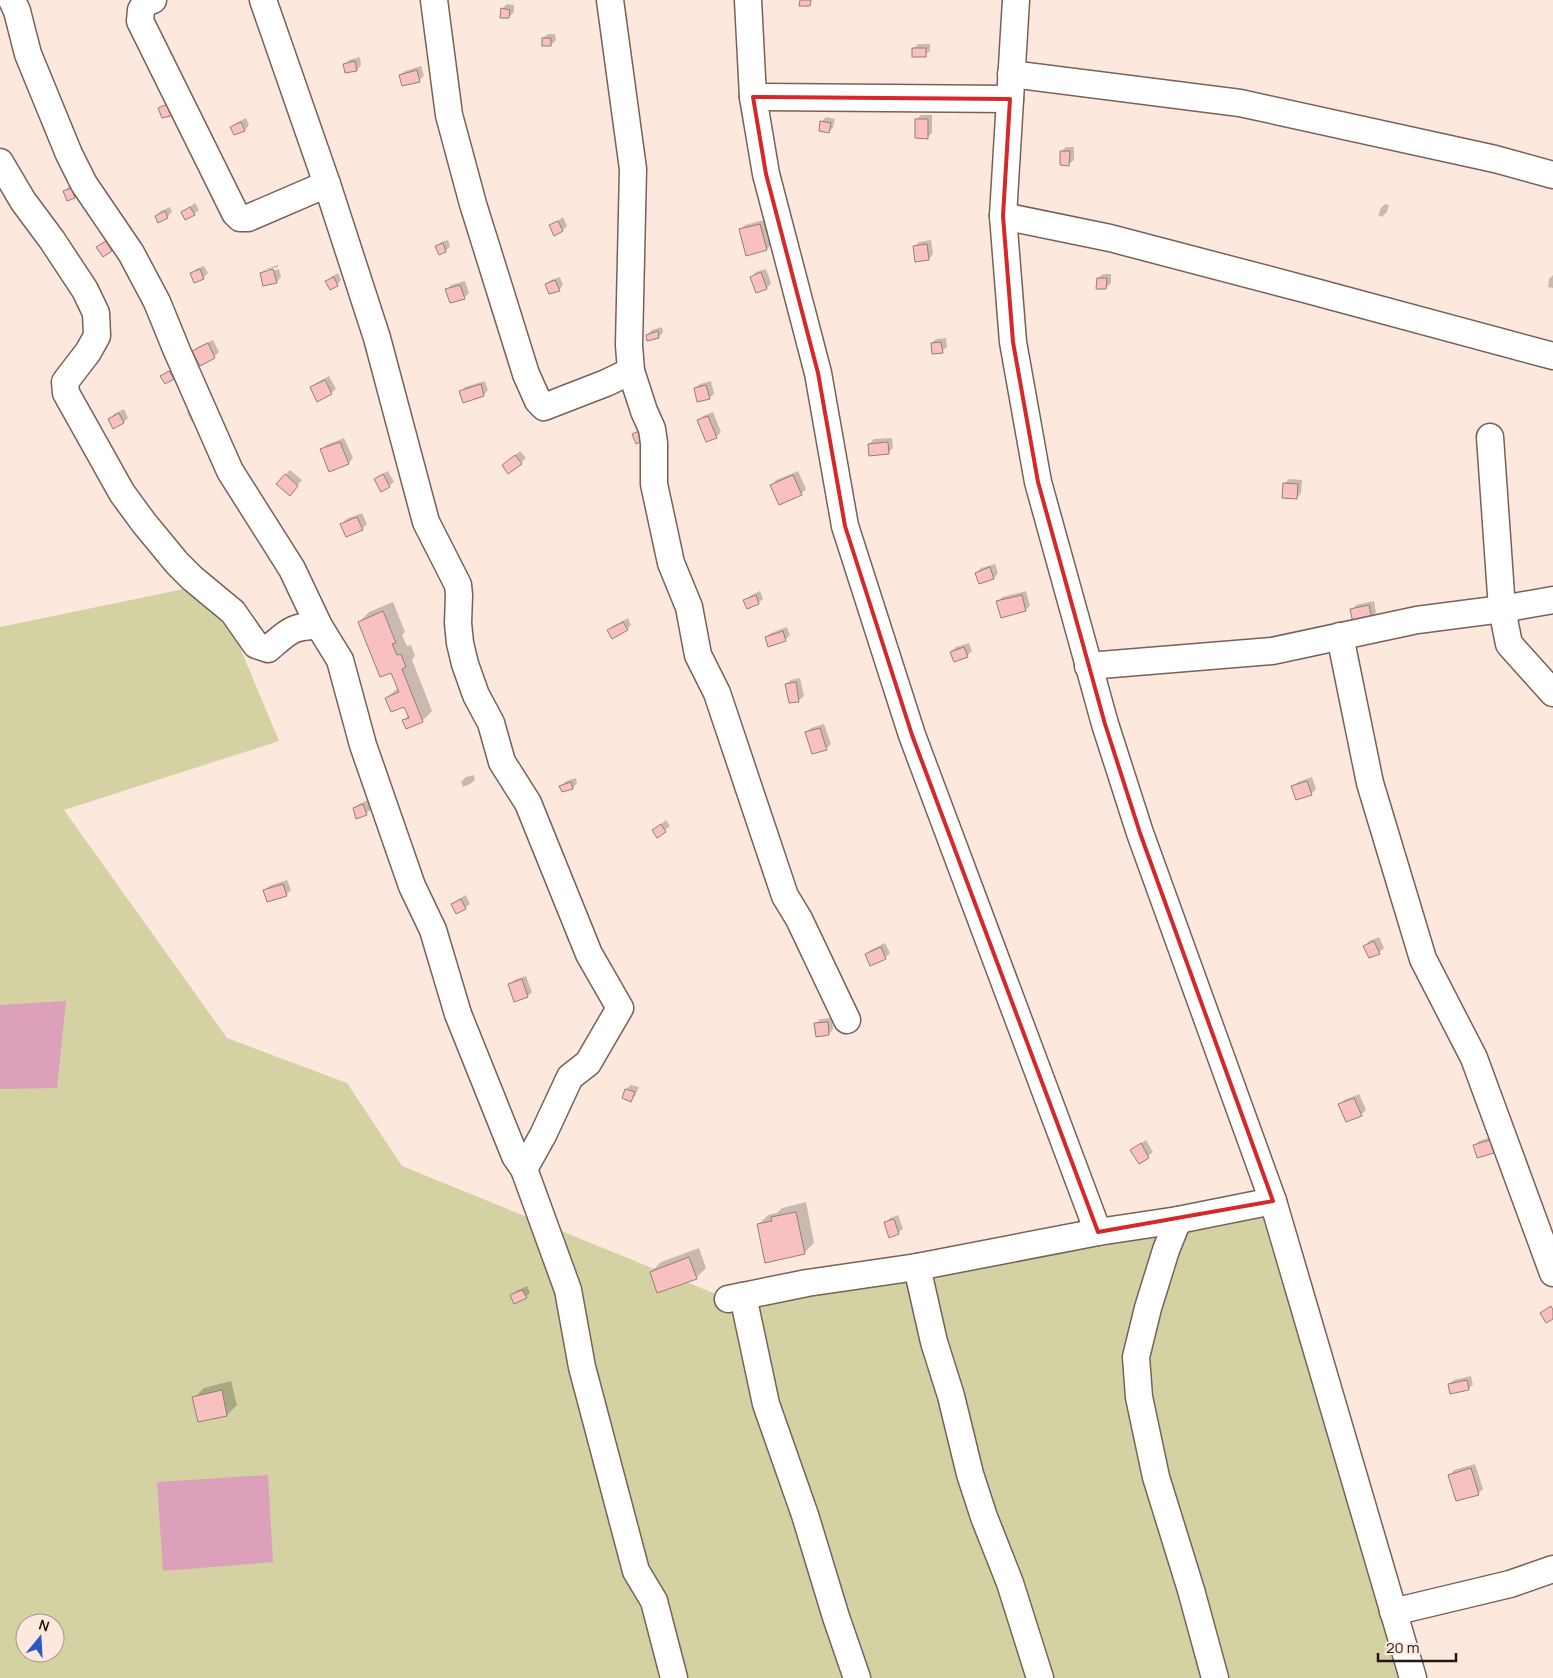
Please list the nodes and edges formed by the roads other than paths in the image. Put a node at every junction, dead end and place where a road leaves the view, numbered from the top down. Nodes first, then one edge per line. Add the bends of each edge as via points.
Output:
1 (12, 0) edge
2 (153, 0) edge
3 (263, 0) edge
4 (434, 0) edge
5 (610, 0) edge
6 (748, 0) edge
7 (1016, 0) edge
8 (1011, 87) junction
9 (753, 97) junction
10 (0, 162) edge
11 (1553, 175) edge
12 (327, 184) junction
13 (1003, 216) junction
14 (1553, 356) edge
15 (630, 371) junction
16 (1490, 437) dead end
17 (1553, 600) edge
18 (1502, 609) junction
19 (319, 626) junction
20 (1340, 636) junction
21 (1088, 666) junction
22 (1553, 693) edge
23 (848, 1020) dead end
24 (524, 1169) junction
25 (1273, 1201) junction
26 (1178, 1220) junction
27 (1098, 1232) junction
28 (917, 1267) junction
29 (1553, 1273) edge
30 (1553, 1570) edge
31 (1393, 1612) junction
32 (674, 1678) edge
33 (857, 1678) edge
34 (1040, 1678) edge
35 (1215, 1678) edge
36 (1413, 1678) edge

1 - 19 street via 28,54 80,177 131,253 157,302 230,471 292,569
2 - 12 street via 146,2 141,10 140,21 235,213 240,218 248,218
3 - 12 street
4 - 15 street via 449,114 473,204 526,374 538,401 544,407
5 - 15 street via 633,169
6 - 9 street
7 - 8 street
8 - 9 street
8 - 11 street via 1240,103 1495,159
8 - 13 street
9 - 27 street via 766,174 818,373 845,526 912,734
10 - 19 street via 85,290 96,314 96,336 65,382 66,393 122,493 177,563 233,612 256,645 268,649 292,629
12 - 24 street via 377,338 426,522 458,585 460,643 476,695 491,723 502,762 528,803 589,954 620,1008 588,1063 570,1077
13 - 14 street via 1110,238
13 - 21 street via 1013,342 1038,482
15 - 23 street via 652,429 654,484 671,563 688,607 698,655 717,693 785,896
16 - 18 street
17 - 18 street
18 - 20 street via 1417,620
18 - 22 street via 1509,644
19 - 24 street via 340,660 364,745 412,886 433,930 458,1014 515,1156
20 - 21 street via 1272,650
20 - 29 street via 1370,783 1423,959 1474,1058
21 - 25 street via 1140,833
24 - 32 street via 568,1290 582,1367 636,1571 654,1601
25 - 26 street
25 - 31 street
26 - 27 street
26 - 35 street via 1148,1308 1136,1357 1139,1397 1156,1476
27 - 28 street
28 - 33 street via 807,1283 736,1298 766,1404
28 - 34 street via 970,1474
30 - 31 street via 1510,1584
31 - 36 street

